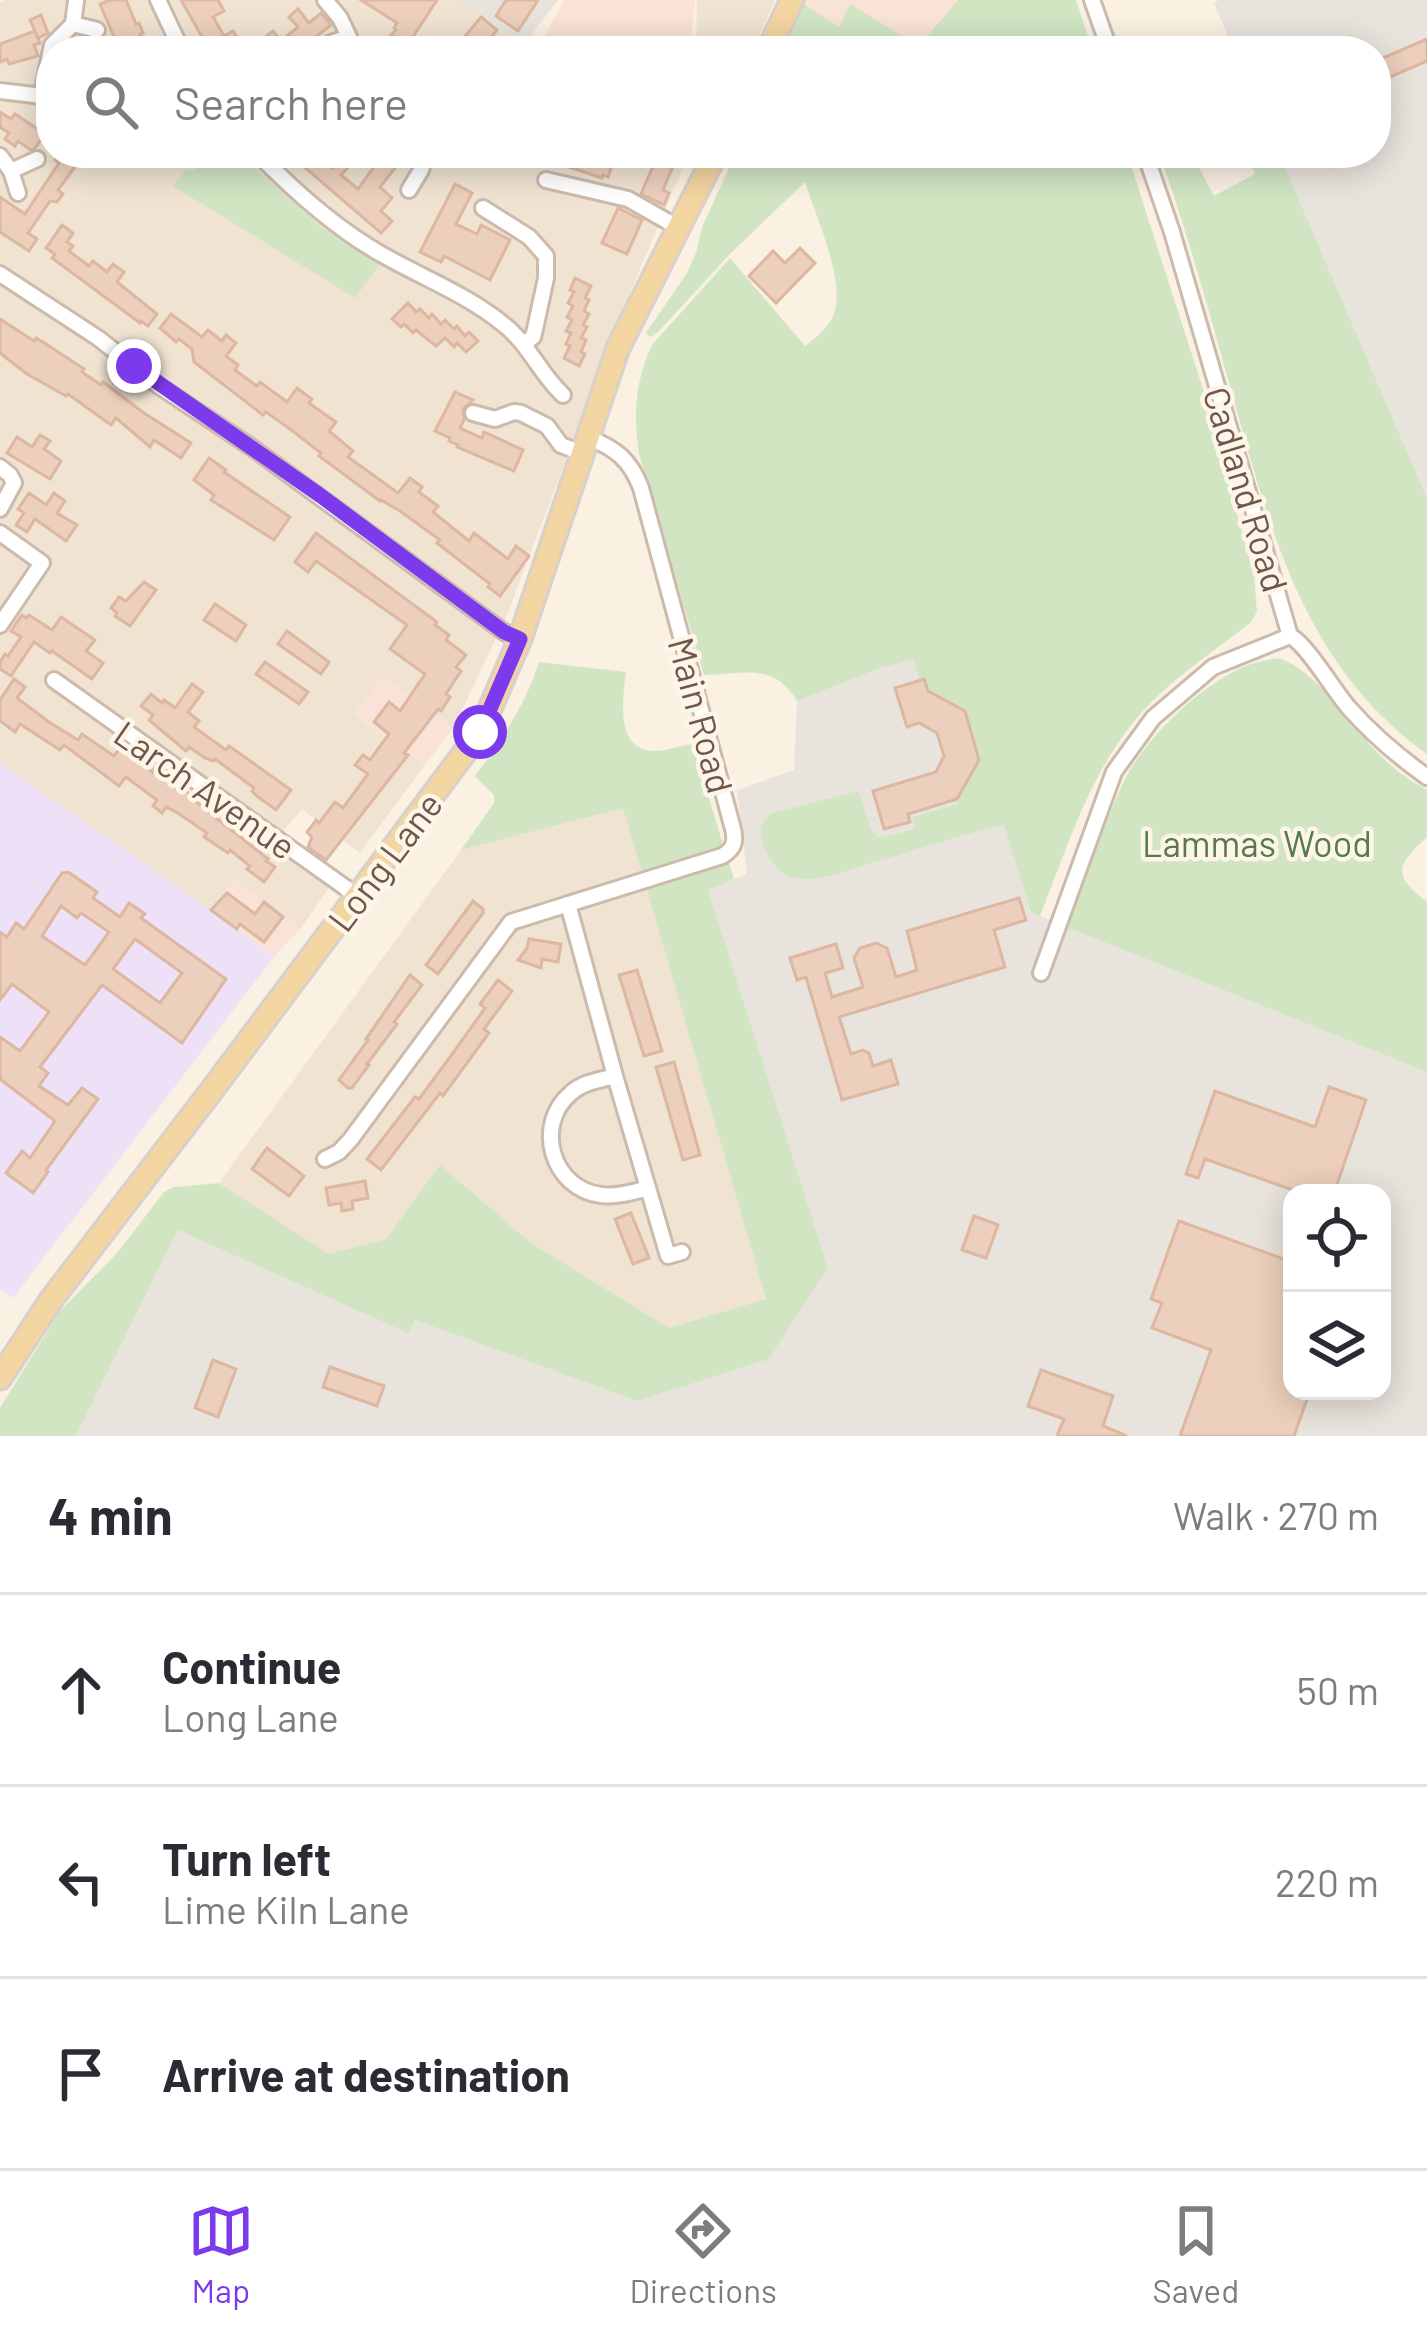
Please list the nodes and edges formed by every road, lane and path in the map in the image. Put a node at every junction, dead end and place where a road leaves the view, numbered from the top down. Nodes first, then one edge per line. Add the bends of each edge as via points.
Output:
1 (158, 0) edge
2 (325, 0) edge
3 (792, 0) edge
4 (1092, 0) edge
5 (76, 2) edge
6 (73, 24) junction
7 (97, 29) dead end
8 (61, 36) edge
9 (175, 36) edge
10 (349, 36) edge
11 (775, 36) edge
12 (1105, 36) edge
13 (0, 91) edge
14 (36, 96) edge
15 (0, 156) edge
16 (36, 159) edge
17 (273, 168) edge
18 (421, 168) edge
19 (709, 168) edge
20 (1149, 168) edge
21 (11, 171) junction
22 (546, 180) dead end
23 (409, 190) dead end
24 (18, 193) dead end
25 (482, 208) dead end
26 (679, 228) junction
27 (0, 274) edge
28 (525, 343) junction
29 (563, 395) dead end
30 (473, 413) dead end
31 (585, 445) junction
32 (0, 467) edge
33 (0, 509) edge
34 (0, 533) edge
35 (0, 626) edge
36 (1290, 636) junction
37 (520, 639) junction
38 (54, 680) dead end
39 (1427, 777) edge
40 (357, 899) junction
41 (568, 904) junction
42 (1041, 974) dead end
43 (616, 1076) junction
44 (325, 1159) dead end
45 (648, 1188) junction
46 (668, 1256) dead end
47 (0, 1378) edge

1 - 9 street
2 - 10 street
3 - 11 main road
4 - 12 street
5 - 6 street
6 - 7 street
6 - 8 street
13 - 14 street
15 - 21 street
16 - 21 street
17 - 28 street via 365,245
18 - 23 street
19 - 26 main road, Long Lane
20 - 36 street, Cadland Road
21 - 24 street
22 - 26 street via 628,199
25 - 28 street via 546,256 536,329
26 - 31 main road, Long Lane via 618,348
27 - 37 street
28 - 29 street
30 - 31 street via 517,412 547,426 561,445
31 - 37 main road, Long Lane
31 - 41 street, Main Road via 620,453 641,488 735,843 722,856
32 - 33 street via 14,483
34 - 35 street via 42,562
36 - 39 street, Cadland Road via 1353,713
36 - 42 street via 1213,667 1153,718 1114,772
37 - 40 main road, Long Lane via 480,732
38 - 40 street, Larch Avenue
40 - 47 main road, Long Lane
41 - 43 street
41 - 44 street via 506,926 351,1139
43 - 45 street
43 - 45 street via 584,1084 562,1102 552,1153 584,1191 613,1196
45 - 46 street

